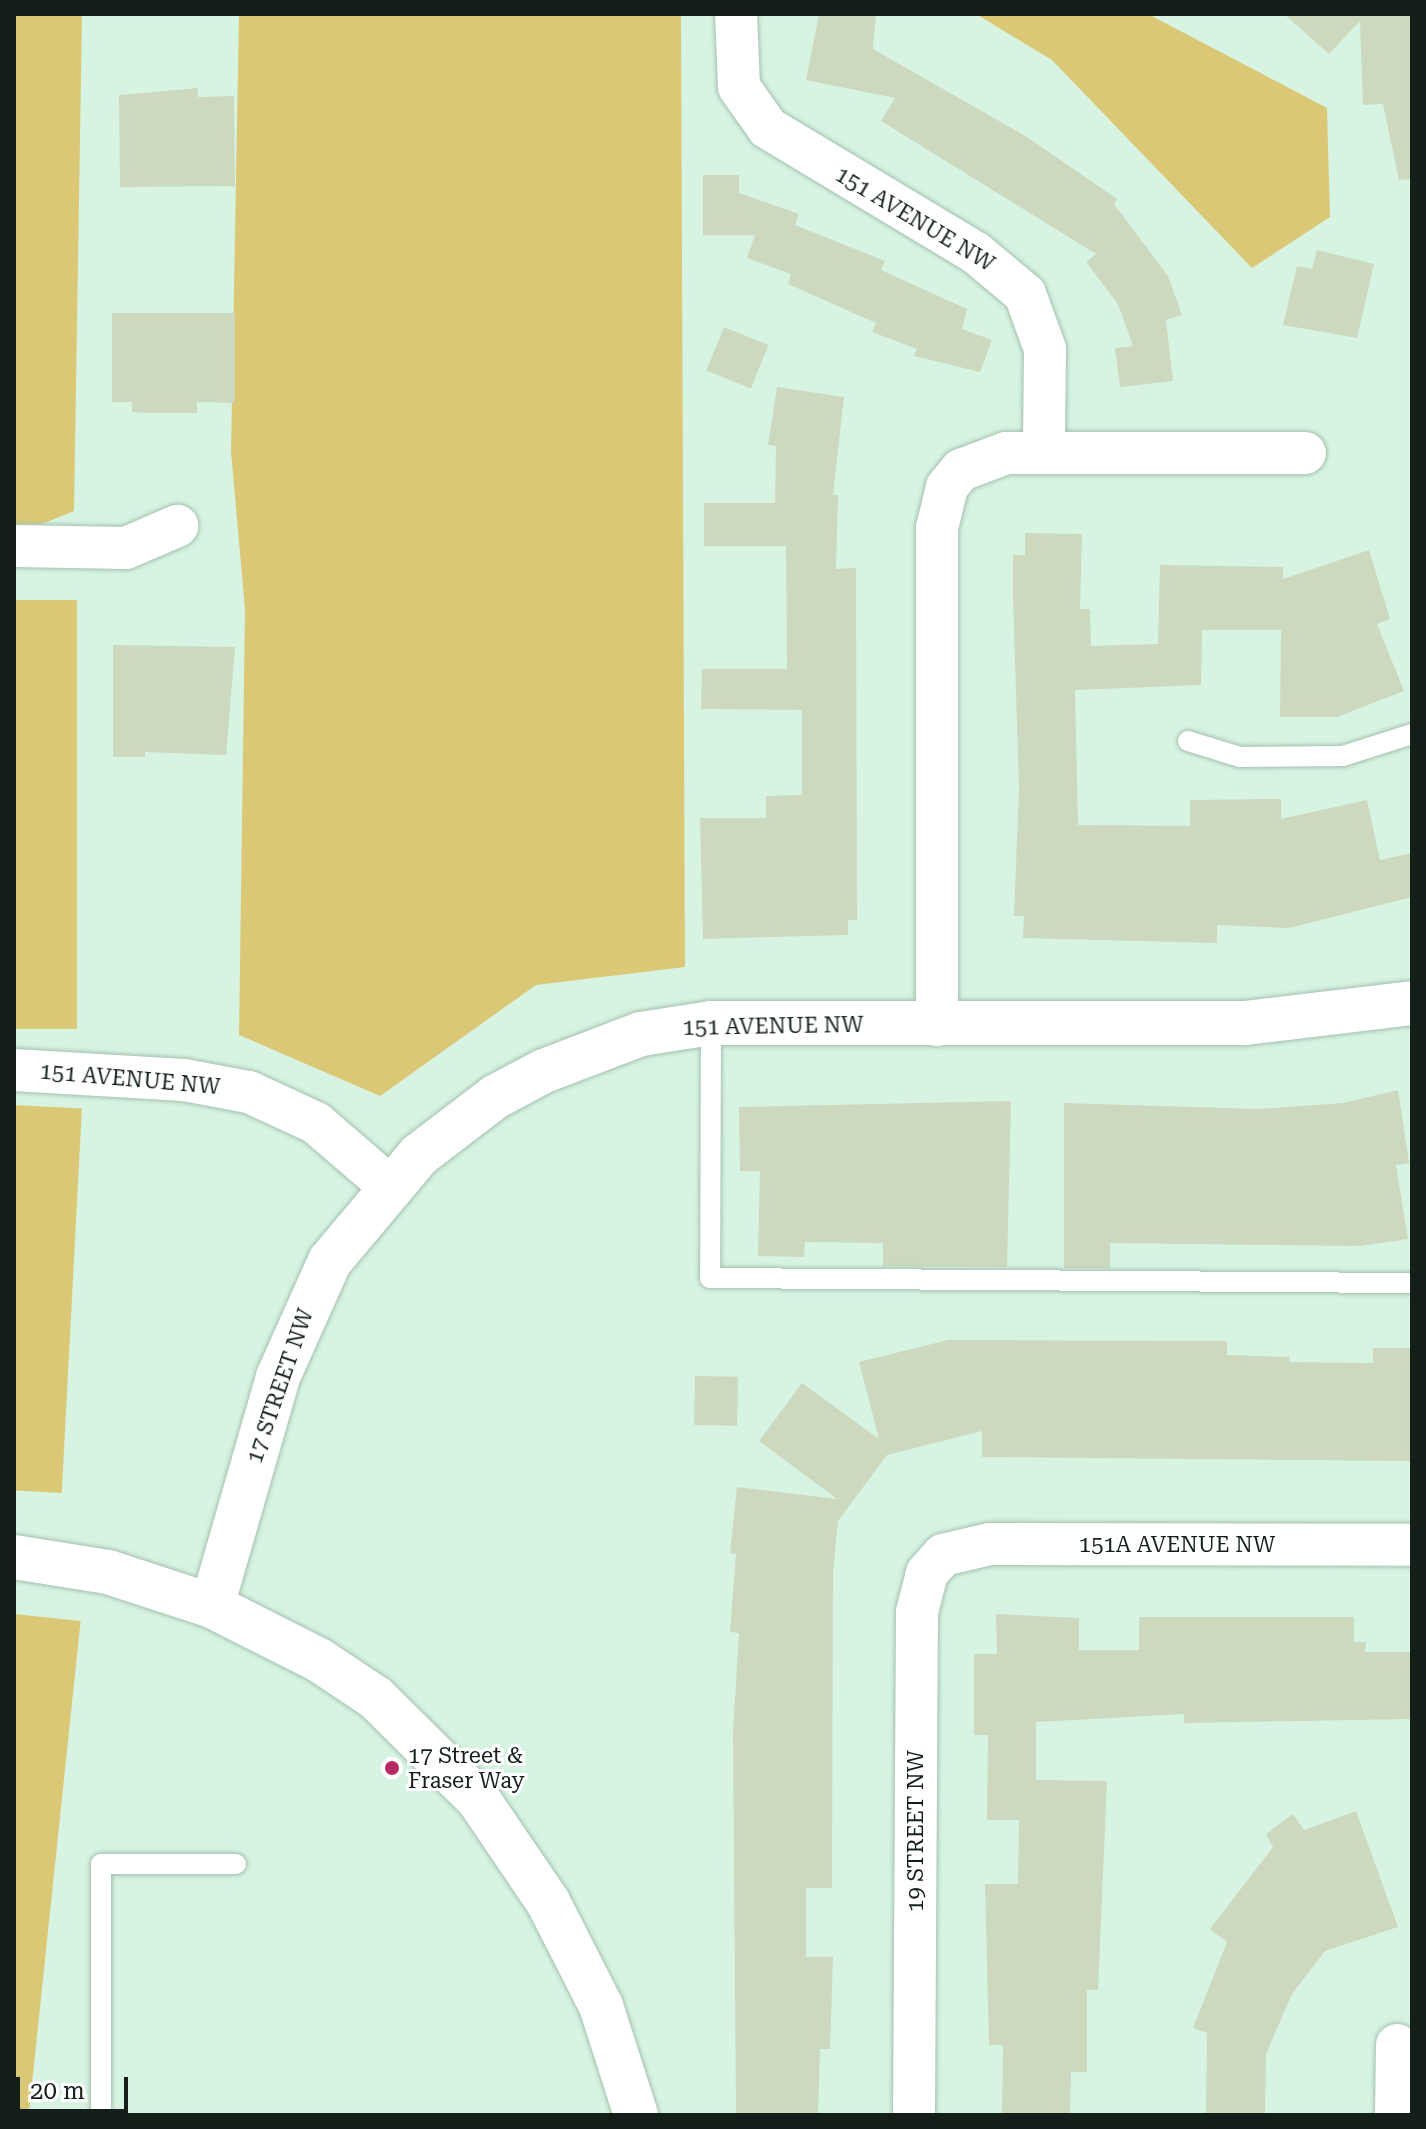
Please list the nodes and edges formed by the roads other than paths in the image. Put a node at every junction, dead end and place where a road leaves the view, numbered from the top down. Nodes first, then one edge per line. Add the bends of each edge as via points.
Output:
1 (736, 14) edge
2 (1044, 452) junction
3 (1305, 453) dead end
4 (177, 526) dead end
5 (14, 546) edge
6 (1412, 734) edge
7 (1188, 741) dead end
8 (1412, 1003) edge
9 (711, 1023) junction
10 (937, 1025) junction
11 (14, 1070) edge
12 (388, 1185) junction
13 (1412, 1283) edge
14 (1412, 1545) edge
15 (943, 1555) joint
16 (14, 1557) edge
17 (212, 1606) junction
18 (236, 1864) dead end
19 (1397, 2045) dead end
20 (101, 2115) edge
21 (636, 2115) edge
22 (914, 2115) edge
23 (1396, 2115) edge

1 - 2 street, 151 AVENUE NW via 739,87 768,128 976,253 1025,294 1045,349
2 - 3 street
2 - 10 street via 981,459 961,470 940,506
4 - 5 street via 126,548
6 - 7 lane via 1343,756 1240,757
8 - 10 street, 151 AVENUE NW via 1245,1023
9 - 10 street, 151 AVENUE NW
9 - 12 street, 151 AVENUE NW via 641,1034 544,1071 457,1123
9 - 13 lane via 710,1278
11 - 12 street, 151 AVENUE NW via 184,1080 249,1092 316,1123
12 - 17 street, 17 STREET NW via 330,1261 297,1329
14 - 15 street, 151A AVENUE NW via 990,1544
15 - 22 street, 19 STREET NW via 927,1573 917,1612
16 - 17 street via 108,1572
17 - 21 street via 319,1660 376,1698 478,1799 582,1965 614,2039
18 - 20 lane via 101,1864
19 - 23 street

